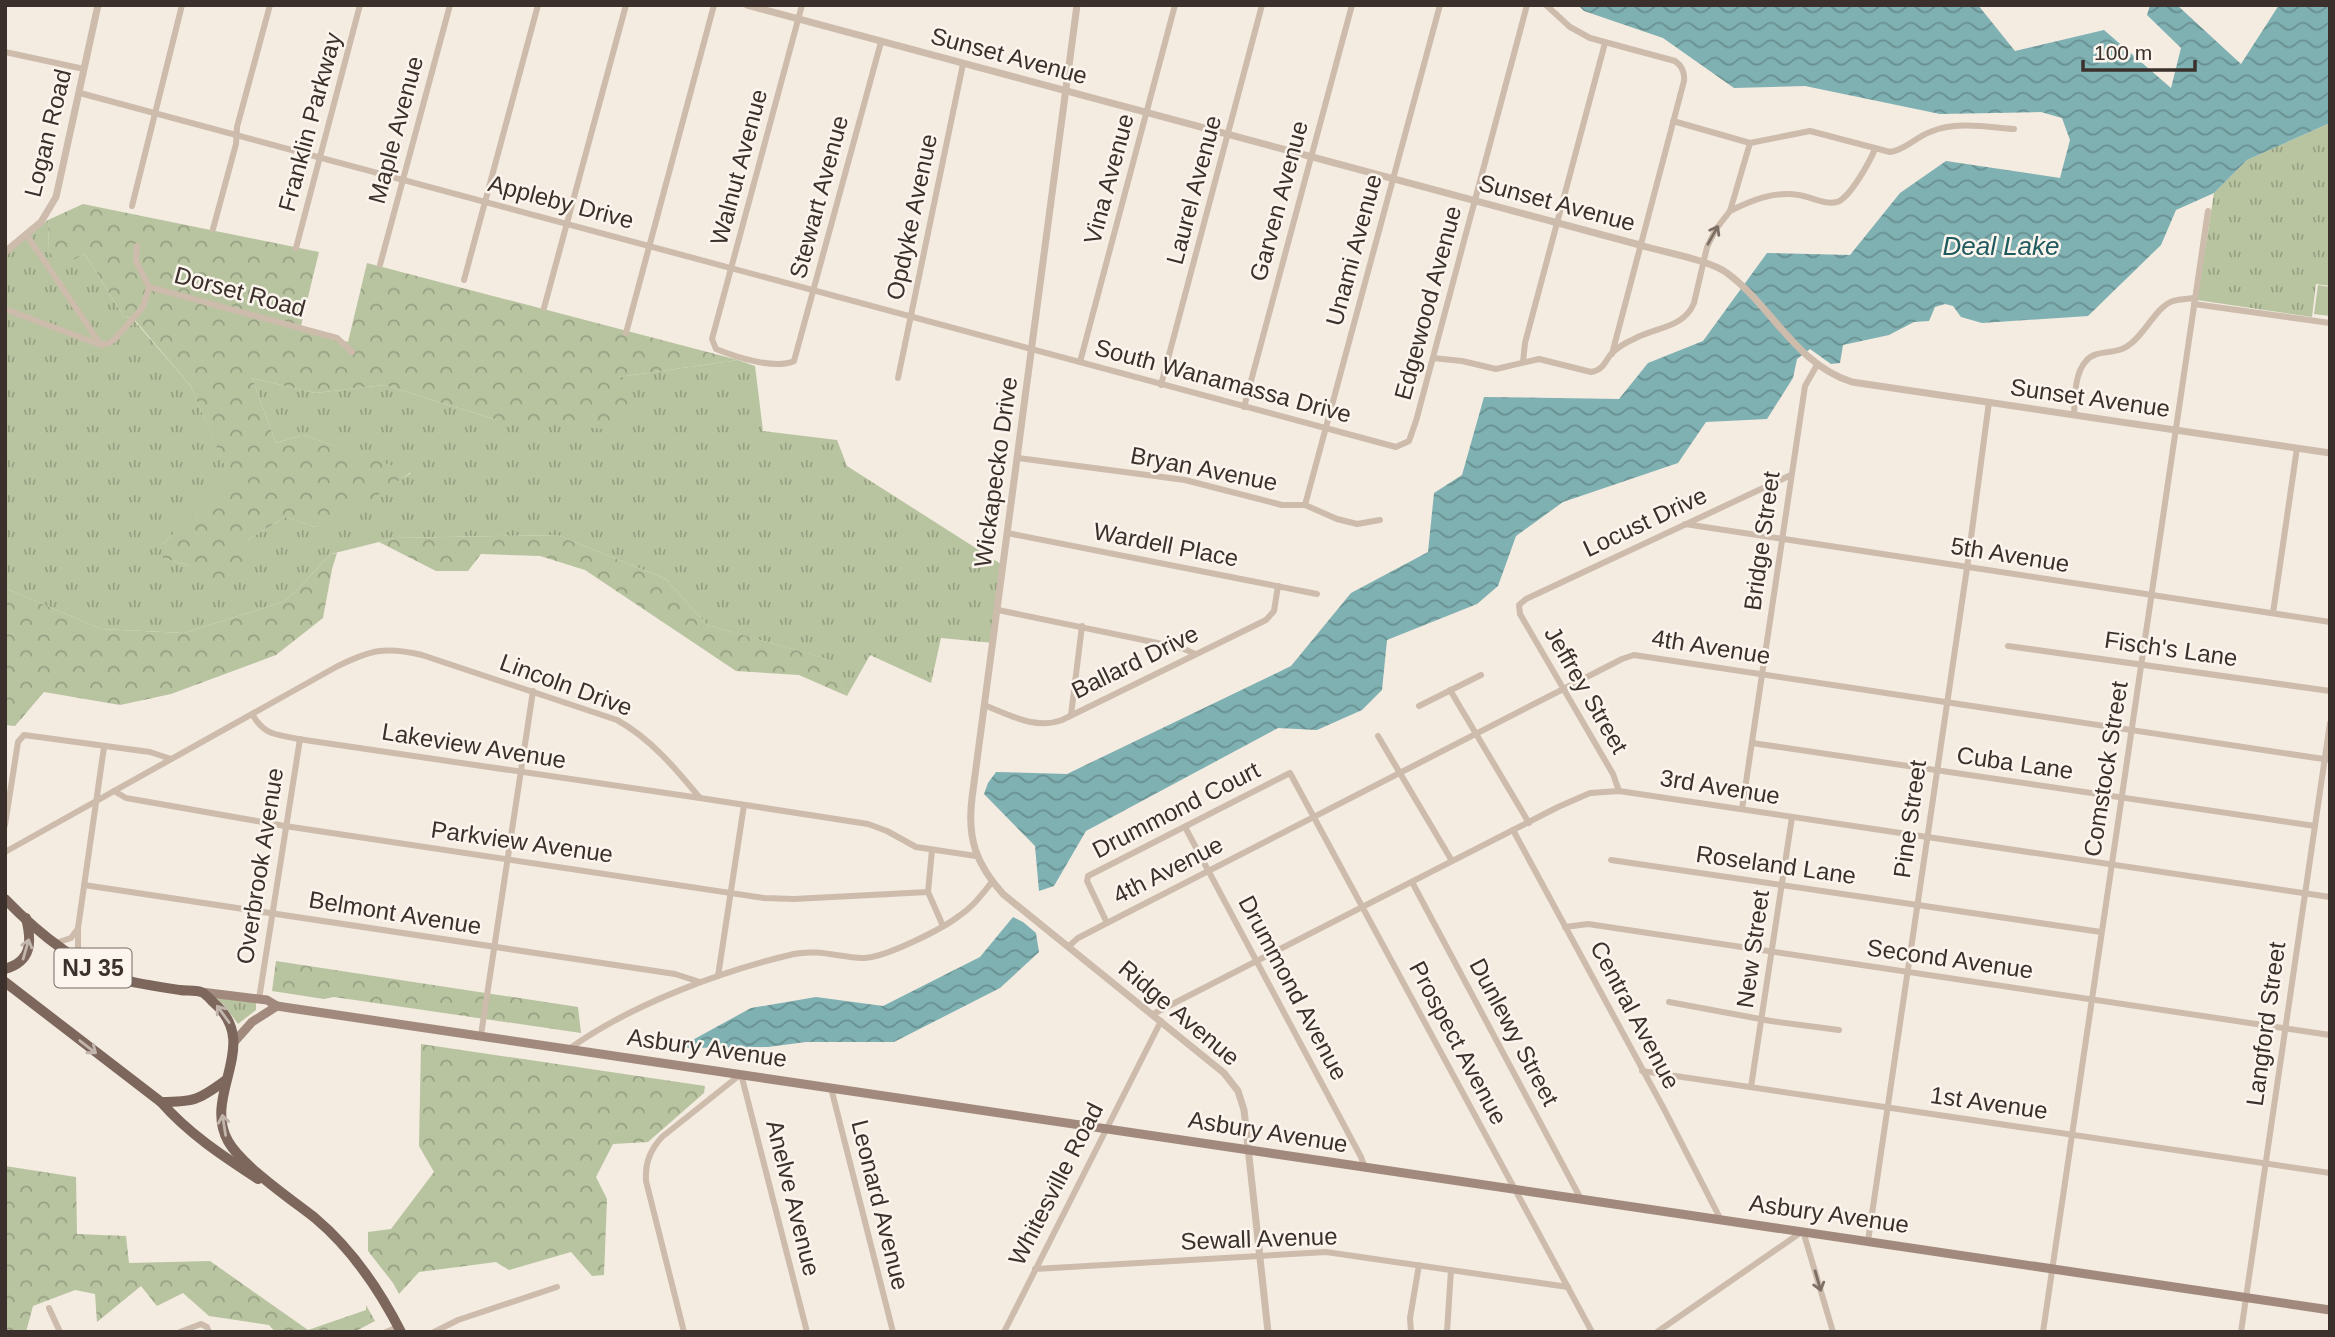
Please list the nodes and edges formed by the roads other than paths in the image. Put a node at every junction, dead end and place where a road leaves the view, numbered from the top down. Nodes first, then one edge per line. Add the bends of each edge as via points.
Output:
1 (98, 5) edge
2 (182, 5) edge
3 (270, 5) edge
4 (360, 5) edge
5 (450, 5) edge
6 (538, 5) edge
7 (626, 5) edge
8 (714, 5) edge
9 (747, 5) edge
10 (802, 5) edge
11 (1077, 5) edge
12 (1175, 5) edge
13 (1262, 5) edge
14 (1352, 5) edge
15 (1440, 5) edge
16 (1527, 5) edge
17 (1546, 5) edge
18 (798, 19) junction
19 (881, 42) junction
20 (1605, 43) junction
21 (5, 52) edge
22 (963, 64) junction
23 (84, 69) junction
24 (1065, 92) junction
25 (80, 93) junction
26 (155, 113) junction
27 (1146, 113) junction
28 (1673, 121) junction
29 (2014, 129) dead end
30 (237, 135) junction
31 (1228, 135) junction
32 (1750, 143) junction
33 (1875, 149) junction
34 (1310, 157) junction
35 (320, 158) junction
36 (1392, 179) junction
37 (403, 180) junction
38 (485, 202) junction
39 (1475, 202) junction
40 (132, 206) dead end
41 (1730, 211) junction
42 (2208, 211) dead end
43 (567, 224) junction
44 (1557, 224) junction
45 (213, 229) dead end
46 (26, 234) junction
47 (1640, 245) junction
48 (136, 246) dead end
49 (649, 246) junction
50 (296, 248) dead end
51 (5, 252) edge
52 (1704, 263) junction
53 (380, 265) dead end
54 (732, 268) junction
55 (464, 280) dead end
56 (149, 287) junction
57 (814, 291) junction
58 (2195, 301) junction
59 (544, 308) dead end
60 (5, 309) edge
61 (911, 317) junction
62 (2330, 323) edge
63 (625, 333) dead end
64 (101, 345) junction
65 (1032, 350) junction
66 (352, 352) dead end
67 (1612, 354) junction
68 (1433, 358) junction
69 (794, 361) joint
70 (1080, 362) junction
71 (1523, 362) junction
72 (1817, 365) junction
73 (898, 379) dead end
74 (1161, 385) junction
75 (1989, 402) junction
76 (1244, 407) junction
77 (2074, 415) junction
78 (1326, 429) junction
79 (2175, 430) junction
80 (1404, 445) joint
81 (2297, 448) junction
82 (2330, 453) edge
83 (1018, 458) junction
84 (1791, 475) junction
85 (1305, 505) junction
86 (1380, 520) dead end
87 (1685, 524) junction
88 (1007, 533) junction
89 (1782, 539) junction
90 (1967, 568) junction
91 (1278, 586) junction
92 (1317, 594) dead end
93 (2151, 596) junction
94 (1519, 608) joint
95 (998, 610) junction
96 (2273, 613) junction
97 (2330, 622) edge
98 (1082, 626) junction
99 (2008, 646) dead end
100 (1195, 654) junction
101 (2141, 664) junction
102 (1481, 675) dead end
103 (1762, 675) junction
104 (1563, 689) junction
105 (1450, 690) junction
106 (533, 691) junction
107 (2330, 691) edge
108 (1947, 703) junction
109 (984, 705) junction
110 (1419, 706) dead end
111 (252, 713) junction
112 (1071, 715) junction
113 (2330, 723) edge
114 (2131, 730) junction
115 (1476, 735) junction
116 (1378, 736) dead end
117 (300, 739) junction
118 (1752, 743) junction
119 (104, 747) junction
120 (171, 759) junction
121 (2327, 759) edge
122 (1936, 771) junction
123 (521, 772) junction
124 (1290, 773) joint
125 (1400, 774) junction
126 (114, 791) junction
127 (1619, 791) junction
128 (700, 798) junction
129 (2121, 798) junction
130 (97, 802) junction
131 (744, 805) junction
132 (1742, 809) junction
133 (1315, 817) junction
134 (1792, 817) junction
135 (1529, 823) junction
136 (5, 825) edge
137 (285, 826) junction
138 (1185, 827) junction
139 (2315, 827) junction
140 (1513, 830) junction
141 (1927, 837) junction
142 (932, 850) junction
143 (5, 852) edge
144 (976, 856) junction
145 (508, 860) junction
146 (1611, 860) dead end
147 (1452, 861) junction
148 (2110, 864) junction
149 (1209, 872) junction
150 (992, 881) junction
151 (1412, 882) junction
152 (84, 885) junction
153 (1782, 885) junction
154 (928, 892) junction
155 (730, 893) junction
156 (2305, 893) junction
157 (2330, 897) edge
158 (5, 899) edge
159 (1916, 905) junction
160 (1363, 907) junction
161 (10, 908) edge
162 (272, 914) junction
163 (26, 918) junction
164 (1034, 920) joint
165 (1107, 923) junction
166 (943, 926) junction
167 (1565, 927) junction
168 (78, 928) junction
169 (2101, 932) junction
170 (56, 943) junction
171 (495, 947) junction
172 (1068, 947) junction
173 (1772, 952) junction
174 (78, 958) junction
175 (1257, 961) junction
176 (5, 969) edge
177 (1907, 972) junction
178 (718, 976) junction
179 (700, 982) junction
180 (5, 984) edge
181 (201, 992) junction
182 (258, 999) junction
183 (2092, 999) junction
184 (1669, 1002) dead end
185 (277, 1006) junction
186 (1153, 1014) junction
187 (1763, 1018) junction
188 (1161, 1021) junction
189 (2284, 1028) junction
190 (1839, 1030) dead end
191 (481, 1035) junction
192 (2330, 1035) edge
193 (235, 1041) junction
194 (569, 1049) junction
195 (1642, 1071) junction
196 (741, 1074) junction
197 (226, 1080) junction
198 (1751, 1087) junction
199 (831, 1088) junction
200 (161, 1102) junction
201 (1887, 1107) junction
202 (1107, 1129) junction
203 (2072, 1135) junction
204 (1248, 1150) junction
205 (2264, 1163) junction
206 (1365, 1168) junction
207 (2330, 1173) edge
208 (1515, 1190) junction
209 (282, 1194) junction
210 (1582, 1201) junction
211 (1721, 1220) junction
212 (1803, 1231) junction
213 (1868, 1241) junction
214 (1259, 1256) junction
215 (1419, 1265) junction
216 (1035, 1269) junction
217 (2052, 1269) junction
218 (1451, 1270) junction
219 (557, 1287) dead end
220 (1567, 1287) junction
221 (2245, 1297) junction
222 (50, 1307) dead end
223 (2330, 1310) edge
224 (399, 1329) edge
225 (60, 1332) edge
226 (180, 1332) edge
227 (209, 1332) edge
228 (386, 1332) edge
229 (433, 1332) edge
230 (684, 1332) edge
231 (807, 1332) edge
232 (893, 1332) edge
233 (1004, 1332) edge
234 (1268, 1332) edge
235 (1411, 1332) edge
236 (1447, 1332) edge
237 (1592, 1332) edge
238 (1657, 1332) edge
239 (1833, 1332) edge
240 (2043, 1332) edge
241 (2241, 1332) edge

1 - 23 street, Logan Road
2 - 26 street
3 - 30 street
4 - 35 street, Franklin Parkway
5 - 37 street, Maple Avenue
6 - 38 street
7 - 43 street
8 - 49 street
9 - 18 street, Sunset Avenue
10 - 18 street, Walnut Avenue
11 - 24 street, Wickapecko Drive
12 - 27 street, Vina Avenue
13 - 31 street, Laurel Avenue
14 - 34 street, Garven Avenue
15 - 36 street, Unami Avenue
16 - 39 street, Edgewood Avenue
17 - 20 street via 1578,32
18 - 19 street, Sunset Avenue
18 - 54 street, Walnut Avenue
19 - 22 street, Sunset Avenue
19 - 57 street, Stewart Avenue
20 - 28 street via 1675,61 1684,71
20 - 44 street
21 - 23 street
22 - 24 street, Sunset Avenue
22 - 61 street, Opdyke Avenue
23 - 25 street, Logan Road
24 - 27 street, Sunset Avenue
24 - 65 street, Wickapecko Drive
25 - 26 street, Appleby Drive
25 - 46 street, Logan Road via 56,197 45,217
26 - 30 street, Appleby Drive
26 - 40 street
27 - 31 street, Sunset Avenue
27 - 70 street, Vina Avenue
28 - 32 street
28 - 47 street
29 - 33 street via 1957,125 1931,131 1894,151
30 - 35 street, Appleby Drive
30 - 45 street
31 - 34 street, Sunset Avenue
31 - 74 street, Laurel Avenue
32 - 33 street via 1810,131
32 - 41 street
33 - 41 street via 1838,201 1781,194
34 - 36 street, Sunset Avenue
34 - 76 street, Garven Avenue
35 - 37 street, Appleby Drive
35 - 50 street, Franklin Parkway
36 - 39 street, Sunset Avenue
36 - 78 street, Unami Avenue
37 - 38 street, Appleby Drive
37 - 53 street, Maple Avenue
38 - 43 street, Appleby Drive
38 - 55 street
39 - 44 street, Sunset Avenue
39 - 68 street, Edgewood Avenue
52 -> 41 street via 1712,236
42 - 58 street, Comstock Street
43 - 49 street, Appleby Drive
43 - 59 street
44 - 47 street, Sunset Avenue
44 - 71 street
46 - 51 street, Logan Road
46 - 64 street
47 - 52 street, Sunset Avenue
47 - 67 street
48 - 56 street via 136,261
49 - 54 street, Appleby Drive
49 - 63 street
52 - 67 street via 1694,303 1684,320 1633,339
52 - 72 street, Sunset Avenue via 1738,282
54 - 57 street, Appleby Drive
54 - 69 street, Walnut Avenue via 712,339 716,349 776,365
56 - 64 street, Dorset Road via 143,307 115,339
56 - 66 street, Dorset Road via 337,338
57 - 61 street, Appleby Drive
57 - 69 street, Stewart Avenue
58 - 62 street
58 - 77 street via 2166,305 2129,346 2094,355 2085,362
58 - 79 street, Comstock Street
60 - 64 street
61 - 65 street, Appleby Drive
61 - 73 street, Opdyke Avenue
65 - 70 street, South Wanamassa Drive
65 - 83 street, Wickapecko Drive
67 - 71 street via 1600,370 1591,372 1539,359
68 - 71 street via 1496,369
68 - 80 street, Edgewood Avenue via 1412,436
70 - 74 street, South Wanamassa Drive
72 - 75 street, Sunset Avenue via 1852,382
72 - 84 street, Bridge Street via 1805,386
74 - 76 street, South Wanamassa Drive
75 - 77 street, Sunset Avenue
75 - 90 street, Pine Street
76 - 78 street, South Wanamassa Drive
77 - 79 street, Sunset Avenue
78 - 80 street, South Wanamassa Drive via 1392,447
78 - 85 street, Unami Avenue
79 - 81 street, Sunset Avenue
79 - 93 street, Comstock Street
81 - 82 street, Sunset Avenue
81 - 96 street
83 - 85 street, Bryan Avenue via 1185,480 1282,505
83 - 88 street, Wickapecko Drive
84 - 87 street, Locust Drive
84 - 89 street, Bridge Street
85 - 86 street, Bryan Avenue via 1357,524
87 - 89 street, 5th Avenue
87 - 94 street, Locust Drive via 1526,599
88 - 91 street, Wardell Place
88 - 95 street, Wickapecko Drive
89 - 90 street, 5th Avenue
89 - 103 street, Bridge Street
90 - 93 street, 5th Avenue
90 - 108 street, Pine Street
91 - 92 street, Wardell Place
91 - 100 street, Ballard Drive via 1274,611 1268,618
93 - 96 street, 5th Avenue
93 - 101 street, Comstock Street
94 - 104 street, Jeffrey Street
95 - 98 street
95 - 109 street, Wickapecko Drive
96 - 97 street, 5th Avenue
98 - 100 street
98 - 112 street
99 - 101 street, Fisch's Lane
100 - 112 street, Ballard Drive
101 - 107 street, Fisch's Lane
101 - 114 street, Comstock Street
102 - 105 street
103 - 104 street, 4th Avenue via 1634,655
103 - 108 street, 4th Avenue
103 - 118 street, Bridge Street
104 - 115 street, 4th Avenue
104 - 127 street, Jeffrey Street
105 - 110 street
105 - 115 street
106 - 111 street, Lincoln Drive via 422,655 382,650 348,661
106 - 123 street
106 - 128 street, Lincoln Drive via 629,726
108 - 114 street, 4th Avenue
108 - 122 street, Pine Street
109 - 112 street, Ballard Drive via 1041,725
109 - 144 street, Wickapecko Drive via 970,810
111 - 117 street, Lakeview Avenue via 266,731
111 - 120 street, Lincoln Drive
113 - 121 street, Langford Street
114 - 121 street, 4th Avenue
114 - 129 street, Comstock Street
115 - 125 street, 4th Avenue
115 - 135 street
116 - 125 street
117 - 123 street, Lakeview Avenue
117 - 137 street, Overbrook Avenue
118 - 122 street, Cuba Lane
118 - 132 street, Bridge Street
119 - 120 street
119 - 130 street
119 - 136 street via 21,737
120 - 126 street, Lincoln Drive
121 - 139 street, Langford Street
122 - 129 street, Cuba Lane
122 - 141 street, Pine Street
123 - 128 street, Lakeview Avenue
123 - 145 street
124 - 133 street, Prospect Avenue
124 - 138 street, Drummond Court
125 - 133 street, 4th Avenue
125 - 147 street
126 - 130 street, Lincoln Drive
126 - 137 street, Parkview Avenue via 127,798
127 - 132 street, 3rd Avenue
127 - 135 street, 3rd Avenue via 1581,796
128 - 131 street
129 - 139 street, Cuba Lane
129 - 148 street, Comstock Street
130 - 143 street
130 - 152 street
131 - 142 street via 868,824
131 - 155 street
132 - 134 street, 3rd Avenue
133 - 149 street, 4th Avenue
133 - 160 street, Prospect Avenue
134 - 141 street, 3rd Avenue
134 - 153 street, New Street
135 - 140 street, 3rd Avenue
137 - 145 street, Parkview Avenue
137 - 162 street, Overbrook Avenue
138 - 149 street, Drummond Avenue
138 - 165 street, Drummond Court via 1088,876
139 - 156 street, Langford Street
140 - 147 street, 3rd Avenue
140 - 167 street, Central Avenue
141 - 148 street, 3rd Avenue
141 - 159 street, Pine Street
142 - 144 street
142 - 154 street
144 - 150 street, Wickapecko Drive
145 - 155 street, Parkview Avenue
145 - 171 street
146 - 153 street, Roseland Lane
147 - 151 street, 3rd Avenue
148 - 156 street, 3rd Avenue
148 - 169 street, Comstock Street
149 - 165 street, 4th Avenue
149 - 175 street, Drummond Avenue
150 - 164 street, Wickapecko Drive
150 - 166 street via 969,908
151 - 160 street, 3rd Avenue
151 - 210 street, Dunlewy Street
152 - 162 street, Belmont Avenue
152 - 168 street
153 - 159 street, Roseland Lane
153 - 173 street, New Street
154 - 155 street, Parkview Avenue via 794,899
154 - 166 street
155 - 178 street
156 - 157 street, 3rd Avenue
156 - 189 street, Langford Street
158 - 161 main road, NJ 35
159 - 169 street, Roseland Lane
159 - 177 street, Pine Street
160 - 175 street, 3rd Avenue
160 - 208 street, Prospect Avenue
161 - 163 main road, NJ 35
162 - 171 street, Belmont Avenue
162 - 182 street, Overbrook Avenue
163 - 170 main road, NJ 35
176 -> 163 main road via 22,961 27,952
164 - 172 street, Ridge Avenue
165 - 172 street, 4th Avenue
166 - 178 street via 874,957 802,953
167 - 173 street, Second Avenue via 1588,924
167 - 195 street, Central Avenue
168 - 170 street via 71,938
168 - 174 street
169 - 183 street, Comstock Street
170 - 174 main road, NJ 35
171 - 179 street, Belmont Avenue via 675,974
171 - 191 street
172 - 186 street, Ridge Avenue
173 - 177 street, Second Avenue
173 - 187 street, New Street
174 - 181 main road, NJ 35 via 118,978
175 - 186 street, 3rd Avenue
175 - 206 street, Drummond Avenue
177 - 183 street, Second Avenue
177 - 201 street, Pine Street
178 - 179 street
179 - 194 street via 612,1022
180 -> 200 main road, NJ 35
181 - 182 main road, Asbury Avenue
193 -> 181 main road via 224,1013
182 - 185 main road, Asbury Avenue
183 - 189 street, Second Avenue
183 - 203 street, Comstock Street
184 - 187 street
185 - 191 main road, Asbury Avenue
185 - 193 main road via 252,1022
186 - 188 street, Ridge Avenue
187 - 190 street
187 - 198 street, New Street
188 - 202 street, Whitesville Road
188 - 204 street, Ridge Avenue via 1235,1085 1244,1111
189 - 192 street, Second Avenue
189 - 205 street, Langford Street
191 - 194 main road, Asbury Avenue
193 - 197 main road, NJ 35
194 - 196 main road, Asbury Avenue
195 - 198 street, 1st Avenue
195 - 211 street, Central Avenue
196 - 199 main road, Asbury Avenue
196 - 230 street via 662,1137 646,1164 646,1181
196 - 231 street, Anelve Avenue
197 - 200 main road via 195,1101
209 -> 197 main road, NJ 35 via 228,1143 222,1126
198 - 201 street, 1st Avenue
199 - 202 main road, Asbury Avenue
199 - 232 street, Leonard Avenue
200 - 209 main road, NJ 35 via 198,1138
201 - 203 street, 1st Avenue
201 - 213 street, Pine Street
202 - 204 main road, Asbury Avenue
202 - 216 street, Whitesville Road
203 - 205 street, 1st Avenue
203 - 217 street, Comstock Street
204 - 206 main road, Asbury Avenue
204 - 214 street, Ridge Avenue
205 - 207 street, 1st Avenue
205 - 221 street, Langford Street
206 - 208 main road, Asbury Avenue
208 - 210 main road, Asbury Avenue
208 - 220 street, Prospect Avenue
209 - 224 main road, NJ 35 via 348,1251 374,1284
210 - 211 main road, Asbury Avenue
211 - 212 main road, Asbury Avenue
212 - 213 main road, Asbury Avenue
212 - 238 street
212 -> 239 street
213 - 217 main road, Asbury Avenue
214 - 215 street, Sewall Avenue via 1335,1252
214 - 216 street, Sewall Avenue
214 - 234 street, Ridge Avenue
215 - 218 street, Sewall Avenue
215 - 235 street
216 - 233 street, Whitesville Road
217 - 221 main road, Asbury Avenue
217 - 240 street, Comstock Street
218 - 220 street, Sewall Avenue
218 - 236 street
219 - 229 street
220 - 237 street, Prospect Avenue
221 - 223 main road, Asbury Avenue
221 - 241 street, Langford Street
222 - 225 street
224 - 228 street
226 - 227 street via 198,1324

